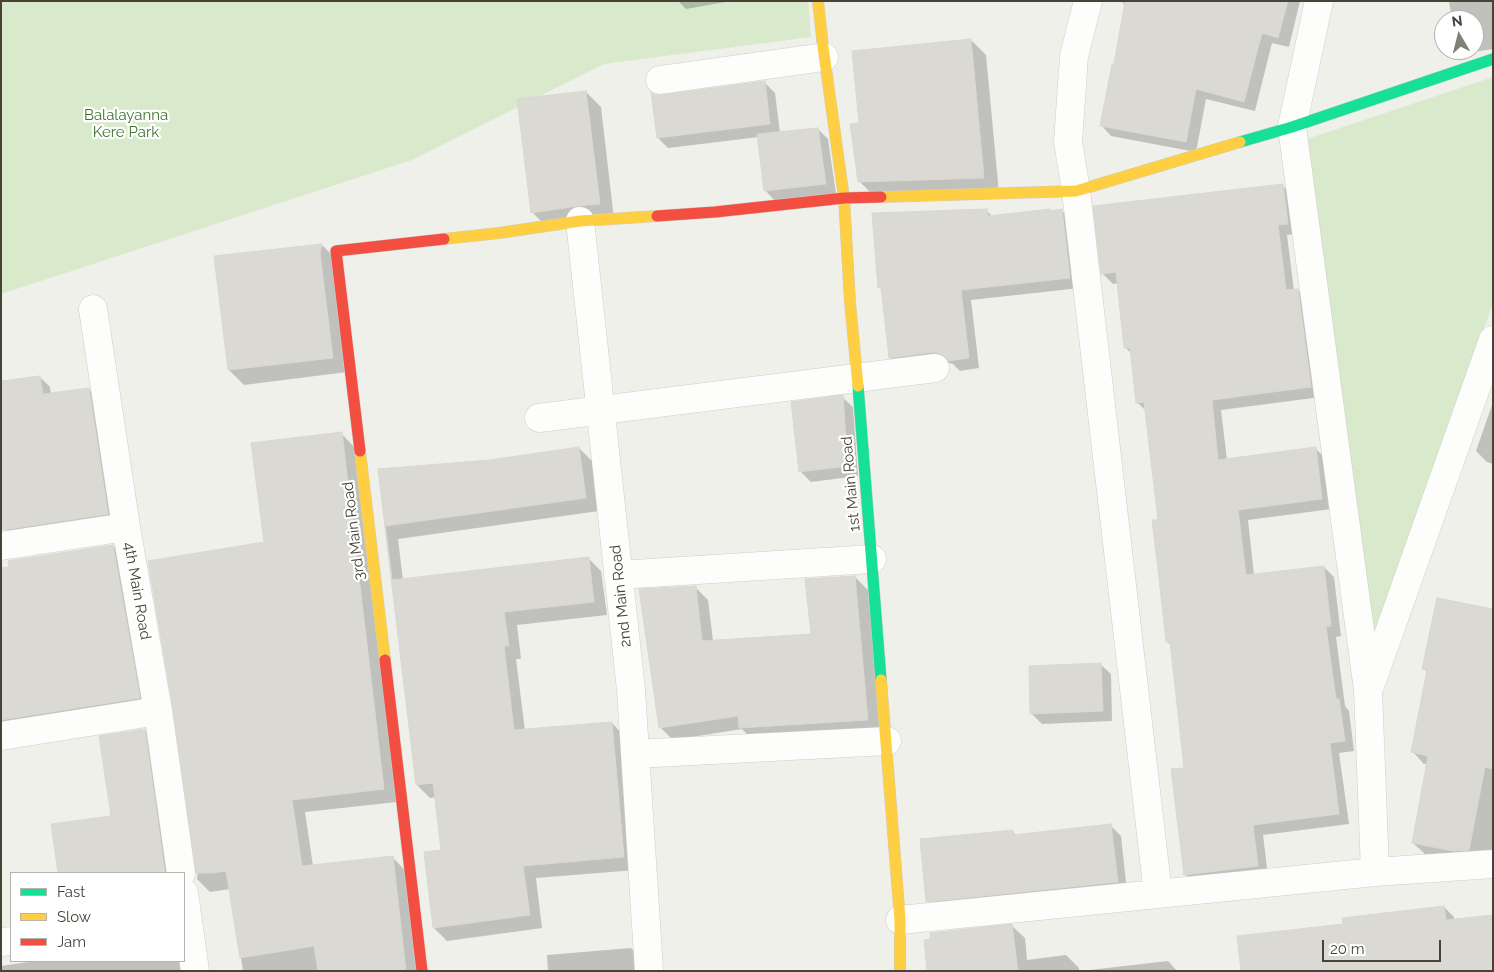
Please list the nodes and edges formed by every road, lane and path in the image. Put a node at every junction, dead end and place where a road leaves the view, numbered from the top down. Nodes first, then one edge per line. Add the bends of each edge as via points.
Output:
1 (818, 1) edge
2 (1088, 1) edge
3 (1319, 1) edge
4 (823, 52) junction
5 (1493, 59) edge
6 (660, 80) dead end
7 (1292, 127) junction
8 (1076, 191) junction
9 (844, 198) junction
10 (580, 221) junction
11 (93, 308) dead end
12 (1493, 340) edge
13 (935, 368) dead end
14 (857, 378) junction
15 (600, 410) junction
16 (538, 418) dead end
17 (126, 527) junction
18 (1, 546) edge
19 (872, 559) junction
20 (618, 575) junction
21 (1368, 690) junction
22 (158, 711) junction
23 (1, 736) edge
24 (887, 741) junction
25 (635, 754) junction
26 (1493, 864) edge
27 (181, 872) edge
28 (1375, 872) junction
29 (1158, 894) junction
30 (185, 908) edge
31 (900, 920) junction
32 (186, 923) edge
33 (195, 971) edge
34 (422, 971) edge
35 (649, 971) edge
36 (900, 971) edge

1 - 4 street, 1st Main Road
2 - 8 street via 1074,56 1068,142
3 - 7 street
4 - 6 street
4 - 9 street, 1st Main Road
5 - 7 street
7 - 8 street
7 - 21 street
8 - 9 street
8 - 29 street
9 - 10 street via 715,212
9 - 14 street, 1st Main Road
10 - 15 street, 2nd Main Road
10 - 34 street, 3rd Main Road via 336,251
11 - 17 street, 4th Main Road
12 - 21 street
13 - 14 street
14 - 15 street
14 - 19 street, 1st Main Road
15 - 16 street
15 - 20 street, 2nd Main Road
17 - 18 street
17 - 22 street, 4th Main Road
19 - 20 street
19 - 24 street, 1st Main Road
20 - 25 street, 2nd Main Road
21 - 28 street
22 - 23 street
22 - 27 street, 4th Main Road
24 - 25 street
24 - 31 street, 1st Main Road
25 - 35 street, 2nd Main Road
26 - 28 street
28 - 29 street
29 - 31 street
30 - 32 street
31 - 36 street, 1st Main Road
32 - 33 street

